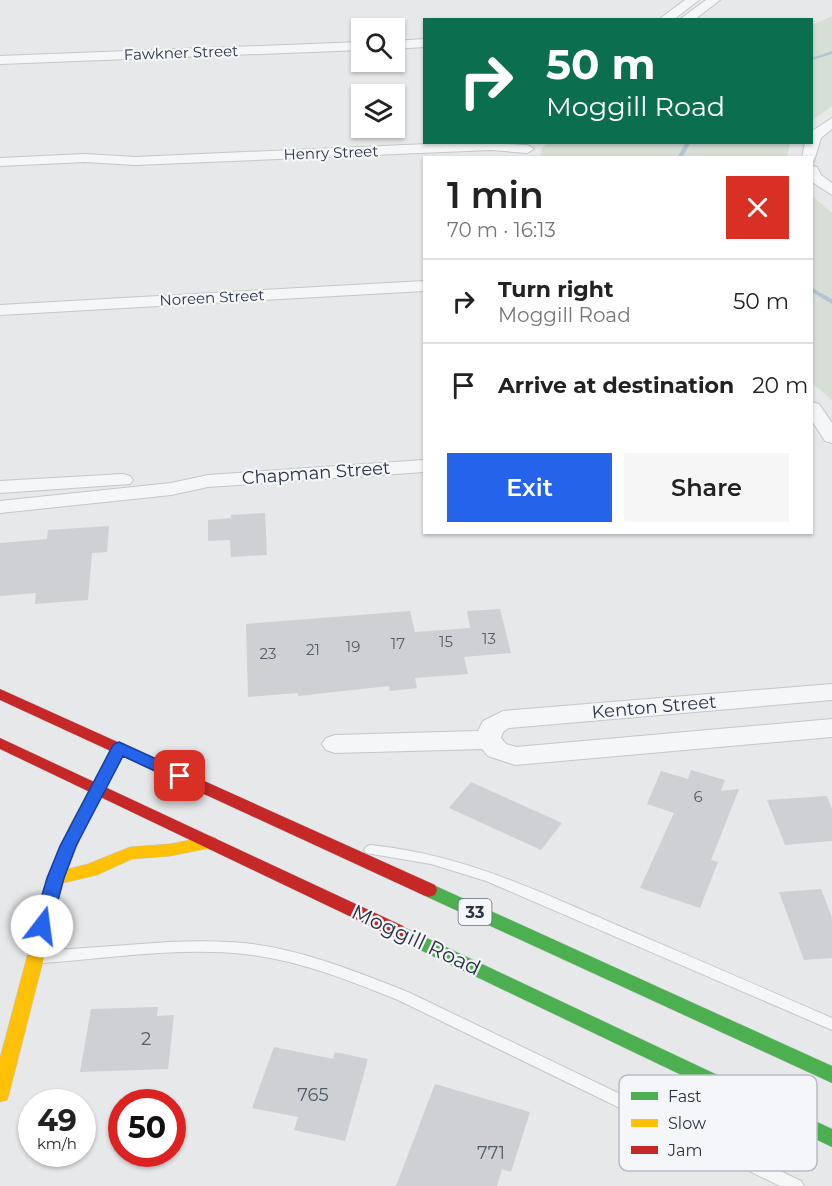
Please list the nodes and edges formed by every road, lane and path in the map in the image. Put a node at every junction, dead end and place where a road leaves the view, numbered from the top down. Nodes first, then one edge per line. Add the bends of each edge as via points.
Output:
1 (693, 0) edge
2 (714, 0) edge
3 (667, 18) edge
4 (688, 18) edge
5 (423, 43) edge
6 (405, 44) edge
7 (351, 46) edge
8 (0, 60) edge
9 (832, 122) edge
10 (813, 140) edge
11 (528, 150) edge
12 (135, 161) junction
13 (0, 162) edge
14 (0, 172) edge
15 (813, 172) edge
16 (832, 190) edge
17 (423, 286) edge
18 (0, 310) edge
19 (813, 409) edge
20 (832, 437) edge
21 (813, 440) edge
22 (423, 466) edge
23 (208, 481) junction
24 (0, 487) edge
25 (0, 507) edge
26 (832, 692) edge
27 (0, 694) edge
28 (832, 728) edge
29 (488, 740) junction
30 (0, 743) edge
31 (335, 744) dead end
32 (119, 747) junction
33 (96, 789) junction
34 (210, 842) junction
35 (336, 849) junction
36 (56, 878) junction
37 (34, 957) junction
38 (832, 1024) edge
39 (700, 1075) edge
40 (832, 1075) edge
41 (0, 1094) edge
42 (619, 1100) edge
43 (817, 1131) edge
44 (832, 1138) edge
45 (765, 1171) edge
46 (796, 1186) edge

1 - 3 street
2 - 4 street
5 - 6 street
7 - 8 street, Fawkner Street
9 - 10 street
11 - 12 street, Henry Street via 491,146
12 - 13 street, Henry Street via 85,158
12 - 14 street, Henry Street via 87,169
15 - 16 street
17 - 18 street, Noreen Street
19 - 20 street
20 - 21 street
22 - 23 street, Chapman Street
23 - 24 street, Chapman Street via 172,477
23 - 25 street, Chapman Street via 171,489
26 - 29 street, Kenton Street via 503,720 492,728
27 - 32 main road, 33
28 - 29 street, Kenton Street via 515,756 497,750
29 - 31 street
30 - 33 main road, Moggill Road
32 - 33 main road
32 - 35 main road, 33
33 - 34 main road, Moggill Road
33 - 36 main road
34 - 36 main road via 130,853 91,870
34 - 39 main road, Moggill Road
35 - 38 lane via 395,851 498,882
35 - 40 main road, 33
36 - 37 main road
37 - 41 main road
37 - 42 lane via 173,948 243,949 303,960 403,996
43 - 44 main road, Moggill Road
45 - 46 lane

